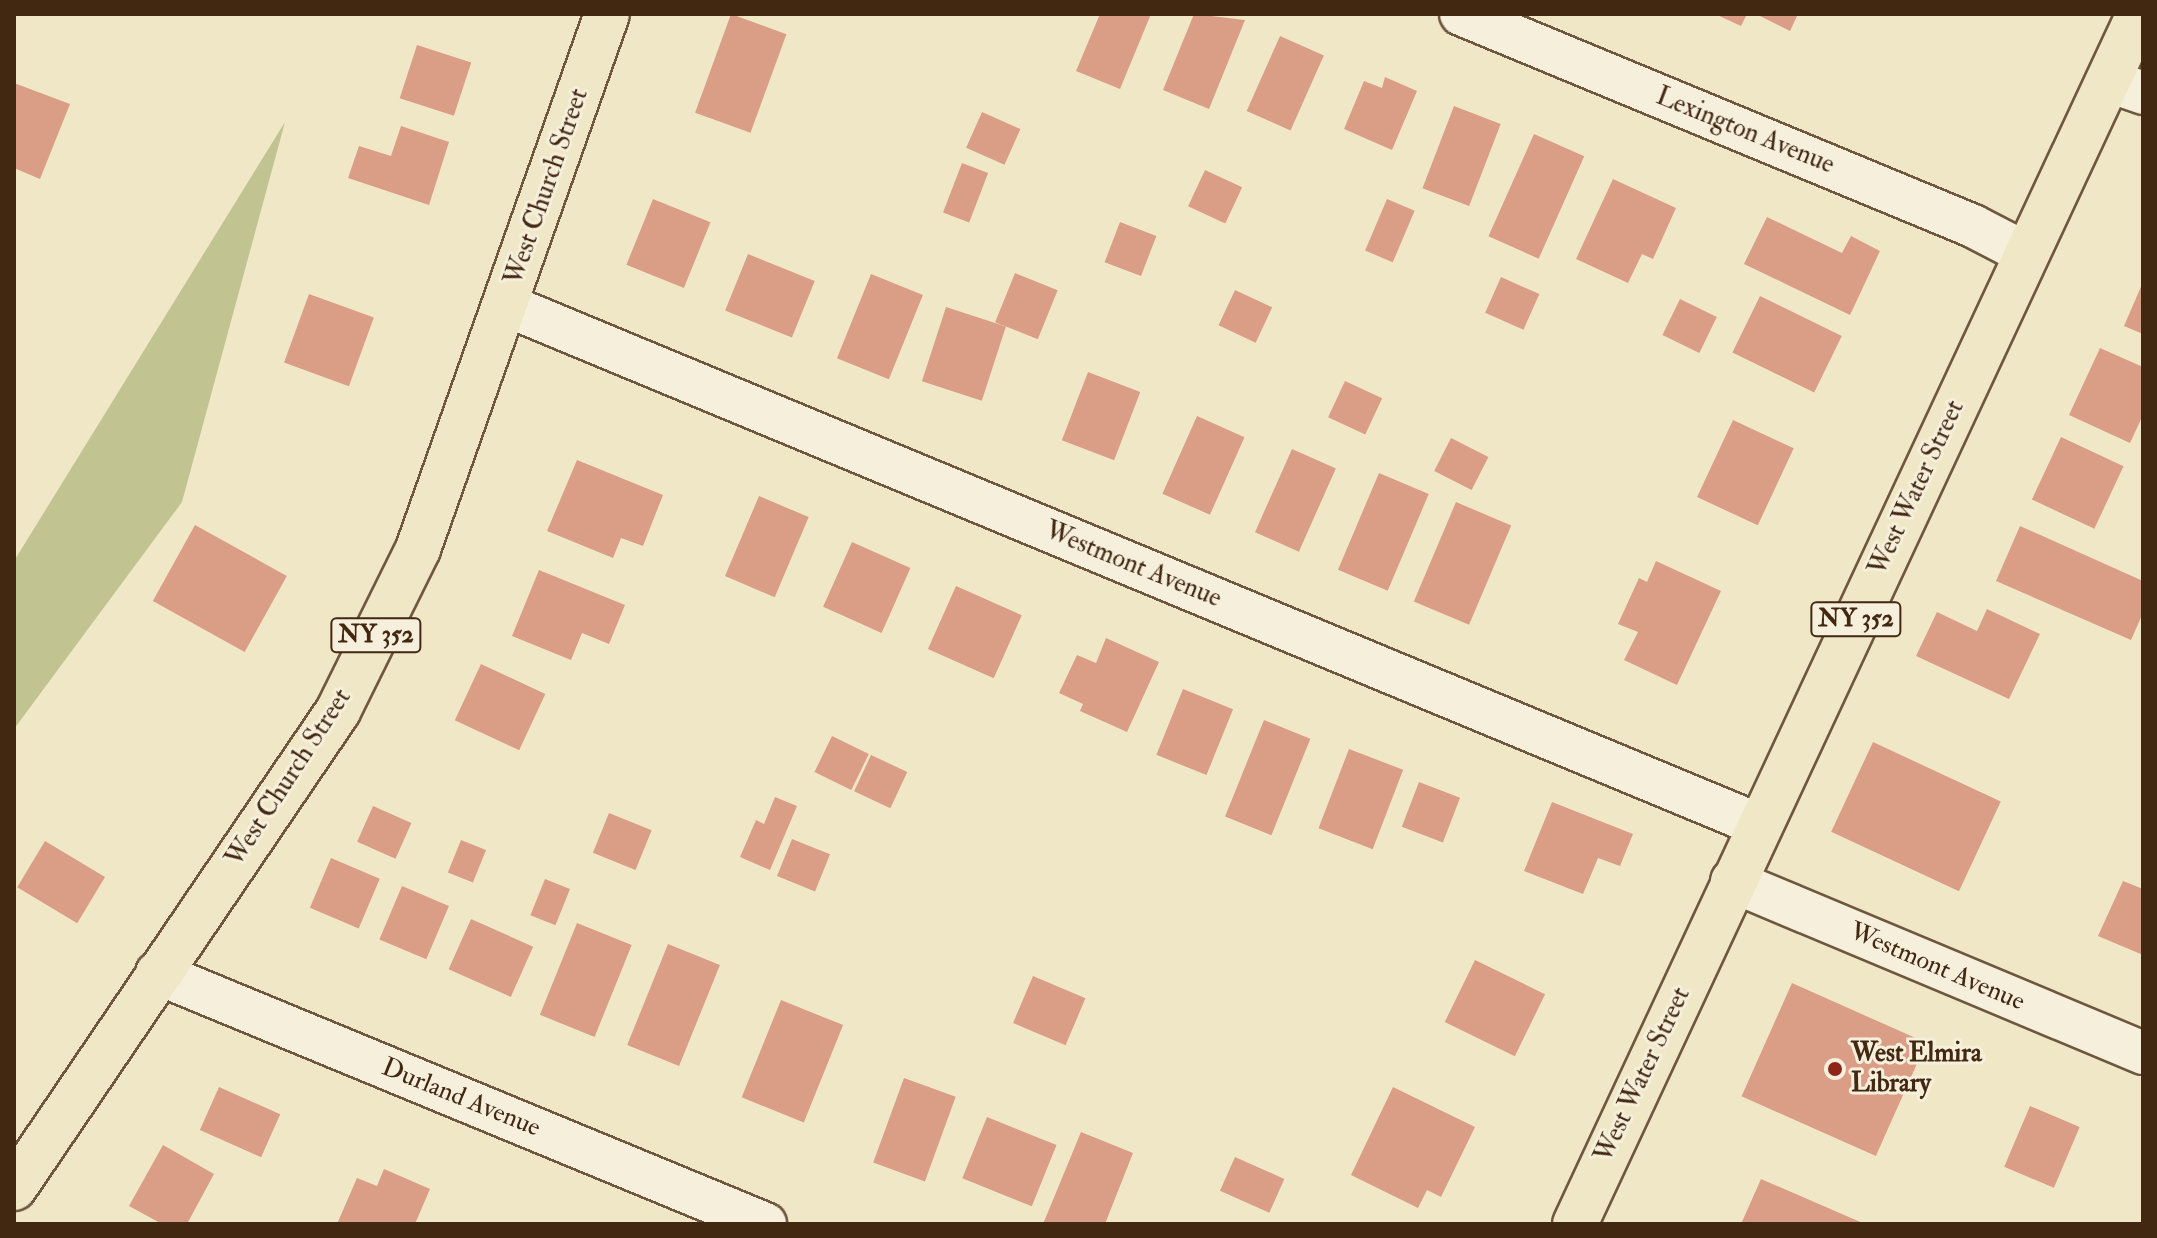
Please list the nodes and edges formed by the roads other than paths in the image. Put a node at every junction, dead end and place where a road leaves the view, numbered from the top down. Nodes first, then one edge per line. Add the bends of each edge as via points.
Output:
1 (607, 14) edge
2 (1461, 14) edge
3 (2139, 14) edge
4 (2126, 87) edge
5 (2027, 254) junction
6 (506, 305) junction
7 (1759, 825) junction
8 (1732, 881) junction
9 (157, 973) junction
10 (2143, 1053) edge
11 (14, 1188) edge
12 (765, 1224) edge
13 (1575, 1224) edge

1 - 6 main road, West Church Street / NY 352
2 - 5 street, Lexington Avenue via 1973,226
3 - 4 main road, West Water Street / NY 352
4 - 5 main road, West Water Street / NY 352
5 - 7 main road, West Water Street / NY 352
6 - 7 street, Westmont Avenue
6 - 9 main road, West Church Street / NY 352 via 418,549 338,711
7 - 8 main road, West Water Street / NY 352
8 - 10 street, Westmont Avenue
8 - 13 main road, West Water Street / NY 352
9 - 11 main road, West Church Street / NY 352
9 - 12 street, Durland Avenue

